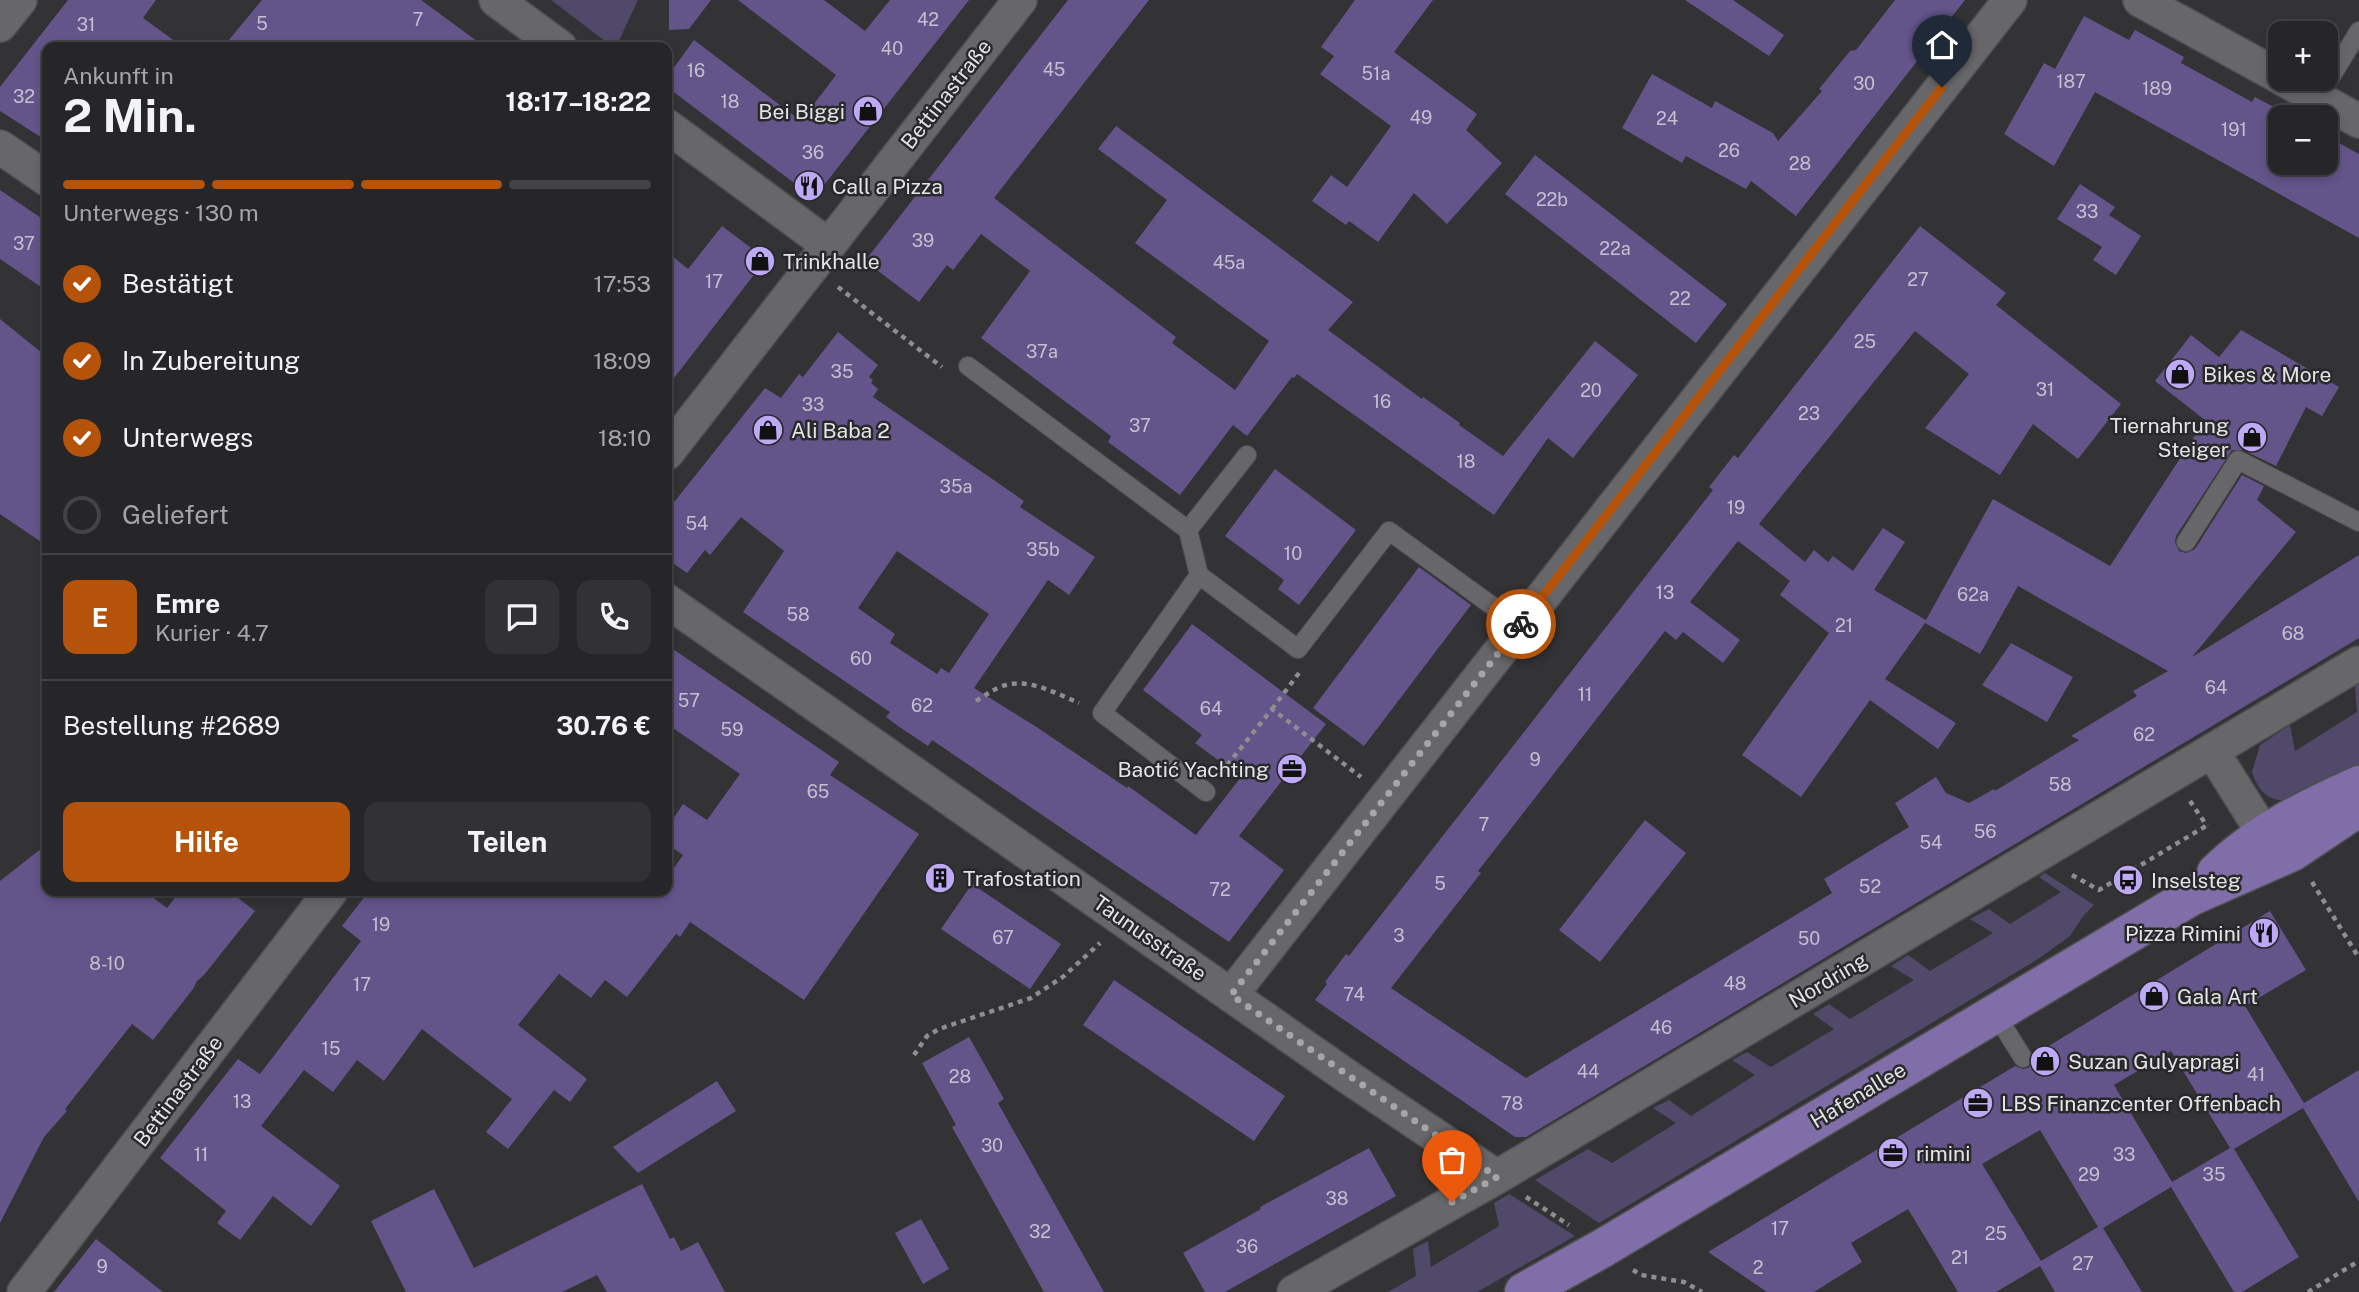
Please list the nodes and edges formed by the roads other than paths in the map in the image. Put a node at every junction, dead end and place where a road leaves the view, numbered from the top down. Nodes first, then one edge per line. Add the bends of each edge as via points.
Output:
1 (20, 0) edge
2 (496, 0) edge
3 (1020, 0) edge
4 (2010, 0) edge
5 (2140, 0) edge
6 (0, 25) edge
7 (2359, 31) edge
8 (553, 42) edge
9 (2268, 71) edge
10 (2305, 91) edge
11 (2318, 98) junction
12 (2359, 121) edge
13 (672, 130) edge
14 (0, 147) edge
15 (42, 176) edge
16 (820, 256) junction
17 (968, 366) road end
18 (672, 447) edge
19 (1247, 455) dead end
20 (2359, 522) edge
21 (1188, 530) junction
22 (2186, 542) dead end
23 (1199, 575) junction
24 (672, 605) edge
25 (1520, 626) junction
26 (2359, 663) edge
27 (2212, 751) junction
28 (2359, 785) edge
29 (1206, 792) road end
30 (2359, 807) edge
31 (2264, 834) junction
32 (327, 896) edge
33 (2192, 896) junction
34 (1231, 995) junction
35 (1995, 1013) junction
36 (2023, 1058) dead end
37 (1497, 1177) junction
38 (24, 1292) edge
39 (1294, 1292) edge
40 (1524, 1292) edge

1 - 6 street
2 - 8 street
3 - 16 street, Bettinastraße
4 - 25 street
5 - 9 street
7 - 11 lane
10 - 11 street
11 - 12 street
13 - 16 street
14 - 15 street
16 - 18 street, Bettinastraße
17 - 21 lane
19 - 21 lane
20 - 22 lane via 2238,460
21 - 23 lane
23 - 25 lane via 1298,649 1389,531
23 - 29 lane via 1102,713
24 - 34 street, Taunusstraße
25 - 34 street
26 - 27 street, Nordring
27 - 31 street
27 - 37 street, Nordring
28 - 31 main road, Hafenallee
30 - 33 main road, Hafenallee via 2274,862
31 - 33 main road, Hafenallee via 2228,860
32 - 38 street, Bettinastraße
33 - 35 main road, Hafenallee
34 - 37 street, Taunusstraße
35 - 36 lane
35 - 40 main road, Hafenallee
37 - 39 street, Nordring

